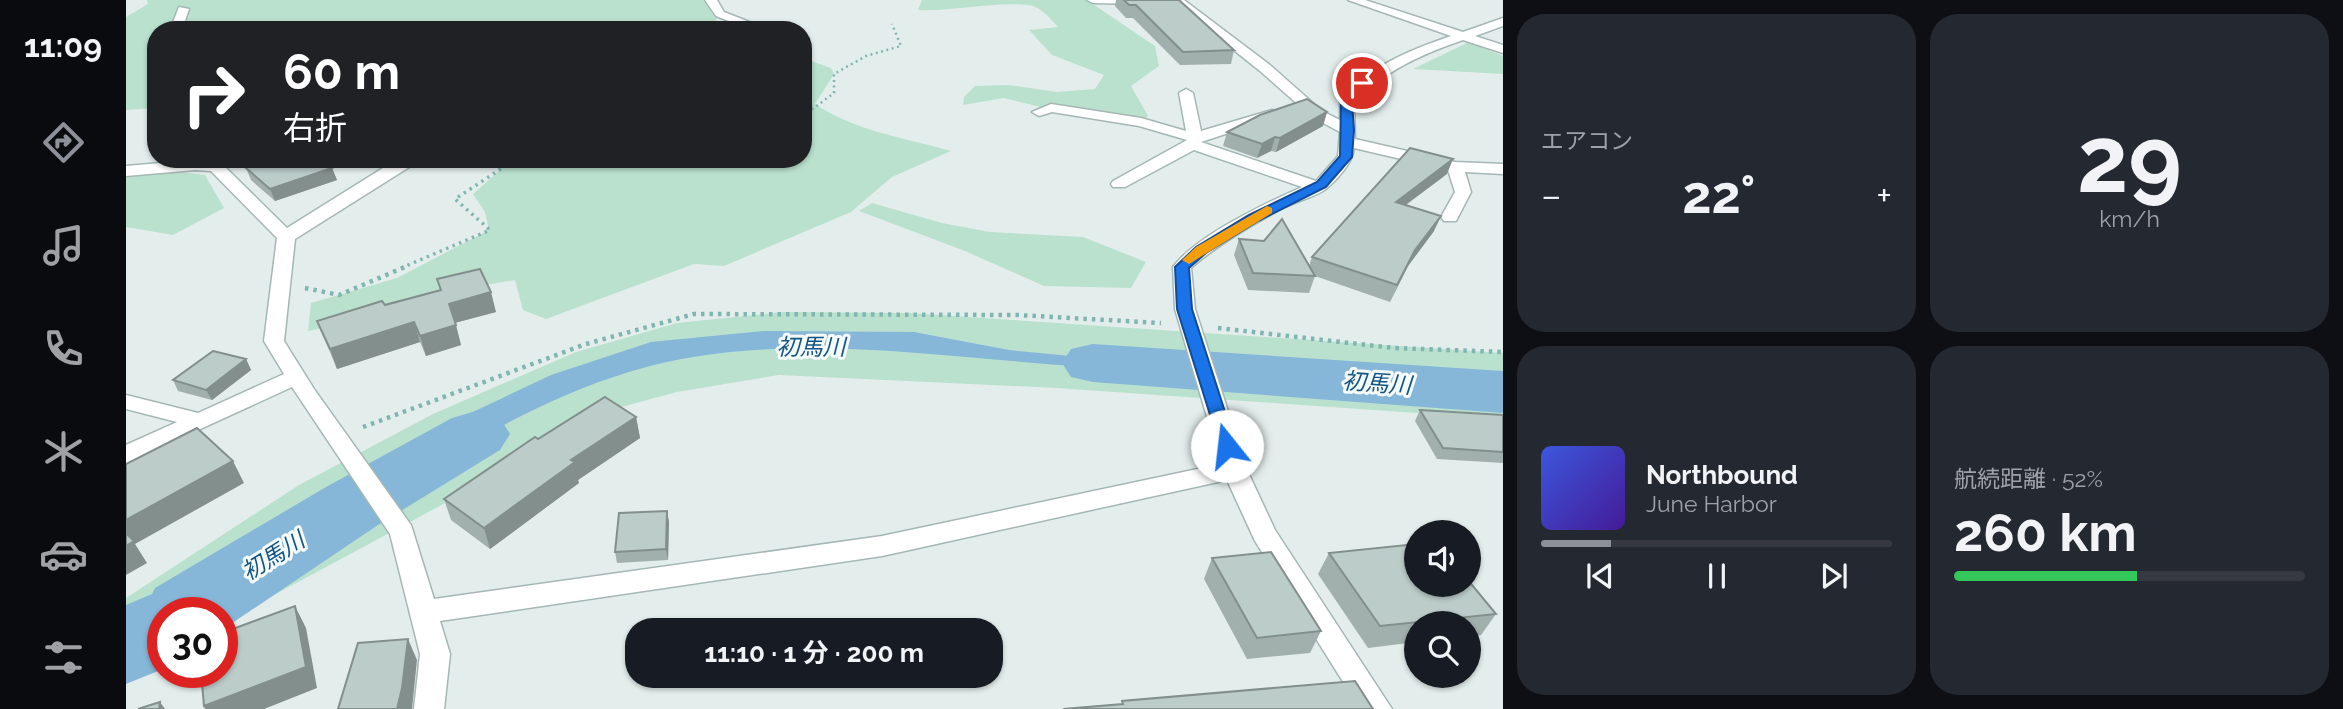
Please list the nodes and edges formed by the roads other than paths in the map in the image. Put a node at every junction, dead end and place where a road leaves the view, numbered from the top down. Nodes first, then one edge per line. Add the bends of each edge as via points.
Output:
1 (711, 0) edge
2 (1093, 0) edge
3 (1176, 0) edge
4 (1354, 0) edge
5 (1125, 1) edge
6 (183, 9) dead end
7 (179, 21) edge
8 (739, 21) edge
9 (1503, 22) edge
10 (1468, 35) junction
11 (1503, 49) edge
12 (1186, 93) dead end
13 (1294, 108) junction
14 (1039, 112) dead end
15 (1348, 136) junction
16 (1194, 141) junction
17 (1455, 167) junction
18 (147, 168) edge
19 (217, 168) edge
20 (395, 168) edge
21 (1503, 169) edge
22 (126, 171) edge
23 (1119, 184) dead end
24 (1317, 187) junction
25 (1450, 217) dead end
26 (286, 237) junction
27 (296, 377) junction
28 (126, 401) edge
29 (201, 421) junction
30 (126, 455) edge
31 (1235, 470) junction
32 (424, 612) junction
33 (429, 709) edge
34 (1377, 709) edge

1 - 8 street via 720,14
2 - 5 street
3 - 5 street
3 - 13 street via 1241,49
4 - 10 street
6 - 7 street
9 - 10 street
10 - 11 street
10 - 15 street via 1388,66 1362,83 1347,102
12 - 16 street
13 - 15 street via 1317,114
13 - 16 street
14 - 16 street via 1051,108 1141,122
15 - 17 street
15 - 24 street via 1346,157
16 - 23 street
16 - 24 street
17 - 21 street
17 - 25 street via 1464,192
18 - 22 street
19 - 26 street
20 - 26 street
24 - 31 street via 1230,232 1182,267 1189,325
26 - 27 street via 274,341
27 - 29 street
27 - 32 street via 402,532
28 - 29 street
29 - 30 street
31 - 32 street via 882,546
31 - 34 street via 1264,534
32 - 33 street via 435,654

